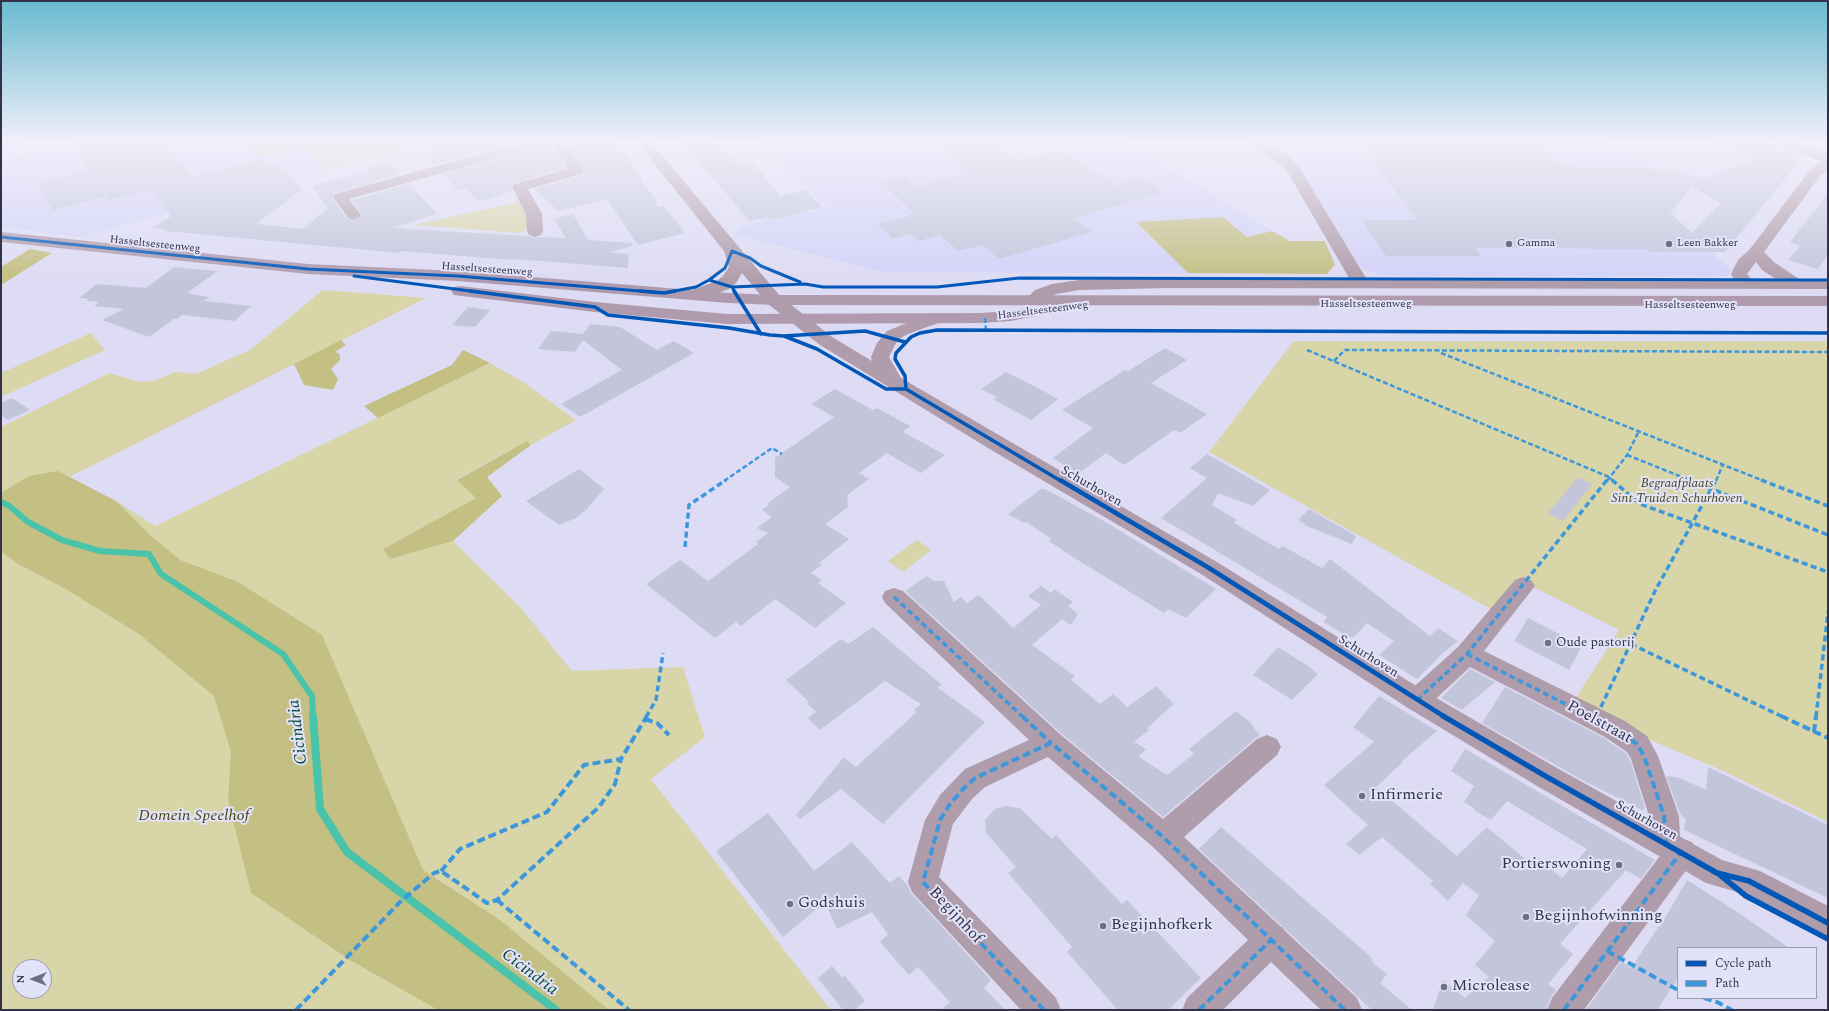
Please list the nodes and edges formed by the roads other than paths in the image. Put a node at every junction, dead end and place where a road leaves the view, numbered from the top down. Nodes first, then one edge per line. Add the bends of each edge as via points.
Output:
1 (371, 188) edge
2 (520, 188) edge
3 (682, 188) edge
4 (1304, 188) edge
5 (1804, 188) edge
6 (353, 215) dead end
7 (535, 232) dead end
8 (1, 237) edge
9 (732, 251) junction
10 (1756, 252) junction
11 (308, 269) junction
12 (1360, 283) junction
13 (1746, 284) junction
14 (1795, 284) junction
15 (1828, 284) edge
16 (695, 295) junction
17 (774, 300) junction
18 (1034, 300) junction
19 (1828, 301) edge
20 (1828, 306) edge
21 (935, 318) junction
22 (796, 319) junction
23 (893, 381) junction
24 (1523, 586) dead end
25 (894, 597) dead end
26 (1467, 654) junction
27 (1417, 700) junction
28 (1051, 743) junction
29 (1267, 747) dead end
30 (1163, 836) junction
31 (1674, 848) junction
32 (1717, 873) junction
33 (1828, 923) edge
34 (1272, 939) junction
35 (1828, 940) edge
36 (1044, 1010) edge
37 (1199, 1010) edge
38 (1345, 1010) edge
39 (1564, 1010) edge

1 - 6 street via 340,197
2 - 7 street via 534,214
3 - 9 street, Schurhoven
4 - 12 street
5 - 10 street
8 - 11 main road, Hasseltsesteenweg
9 - 16 street via 737,267 730,279 723,285
9 - 17 street, Schurhoven
10 - 13 street via 1744,264 1739,274
10 - 14 street via 1768,266
11 - 16 main road, Hasseltsesteenweg via 458,276
11 - 22 main road, Hasseltsesteenweg via 469,292 634,311 727,319
12 - 13 street
12 - 18 street via 1170,283 1079,286 1052,290
13 - 14 street
14 - 15 street
16 - 17 main road, Hasseltsesteenweg
17 - 18 main road, Hasseltsesteenweg
17 - 22 street, Schurhoven
18 - 19 main road, Hasseltsesteenweg
20 - 21 main road, Hasseltsesteenweg via 1086,304 1005,316
21 - 22 main road, Hasseltsesteenweg
21 - 23 street via 902,330 893,335 886,344 880,357
22 - 23 street, Schurhoven via 826,341
23 - 27 street, Schurhoven via 1209,568
24 - 26 street
25 - 28 street
26 - 27 street
26 - 31 street, Poelstraat via 1614,729 1638,744
27 - 31 street, Schurhoven
28 - 30 street
28 - 36 street, Begijnhof via 975,778 962,790 940,820 923,882
29 - 30 street
30 - 34 street
31 - 32 street, Schurhoven
31 - 39 street
32 - 33 street, Schurhoven via 1749,881
32 - 35 street via 1746,896
34 - 37 street
34 - 38 street

